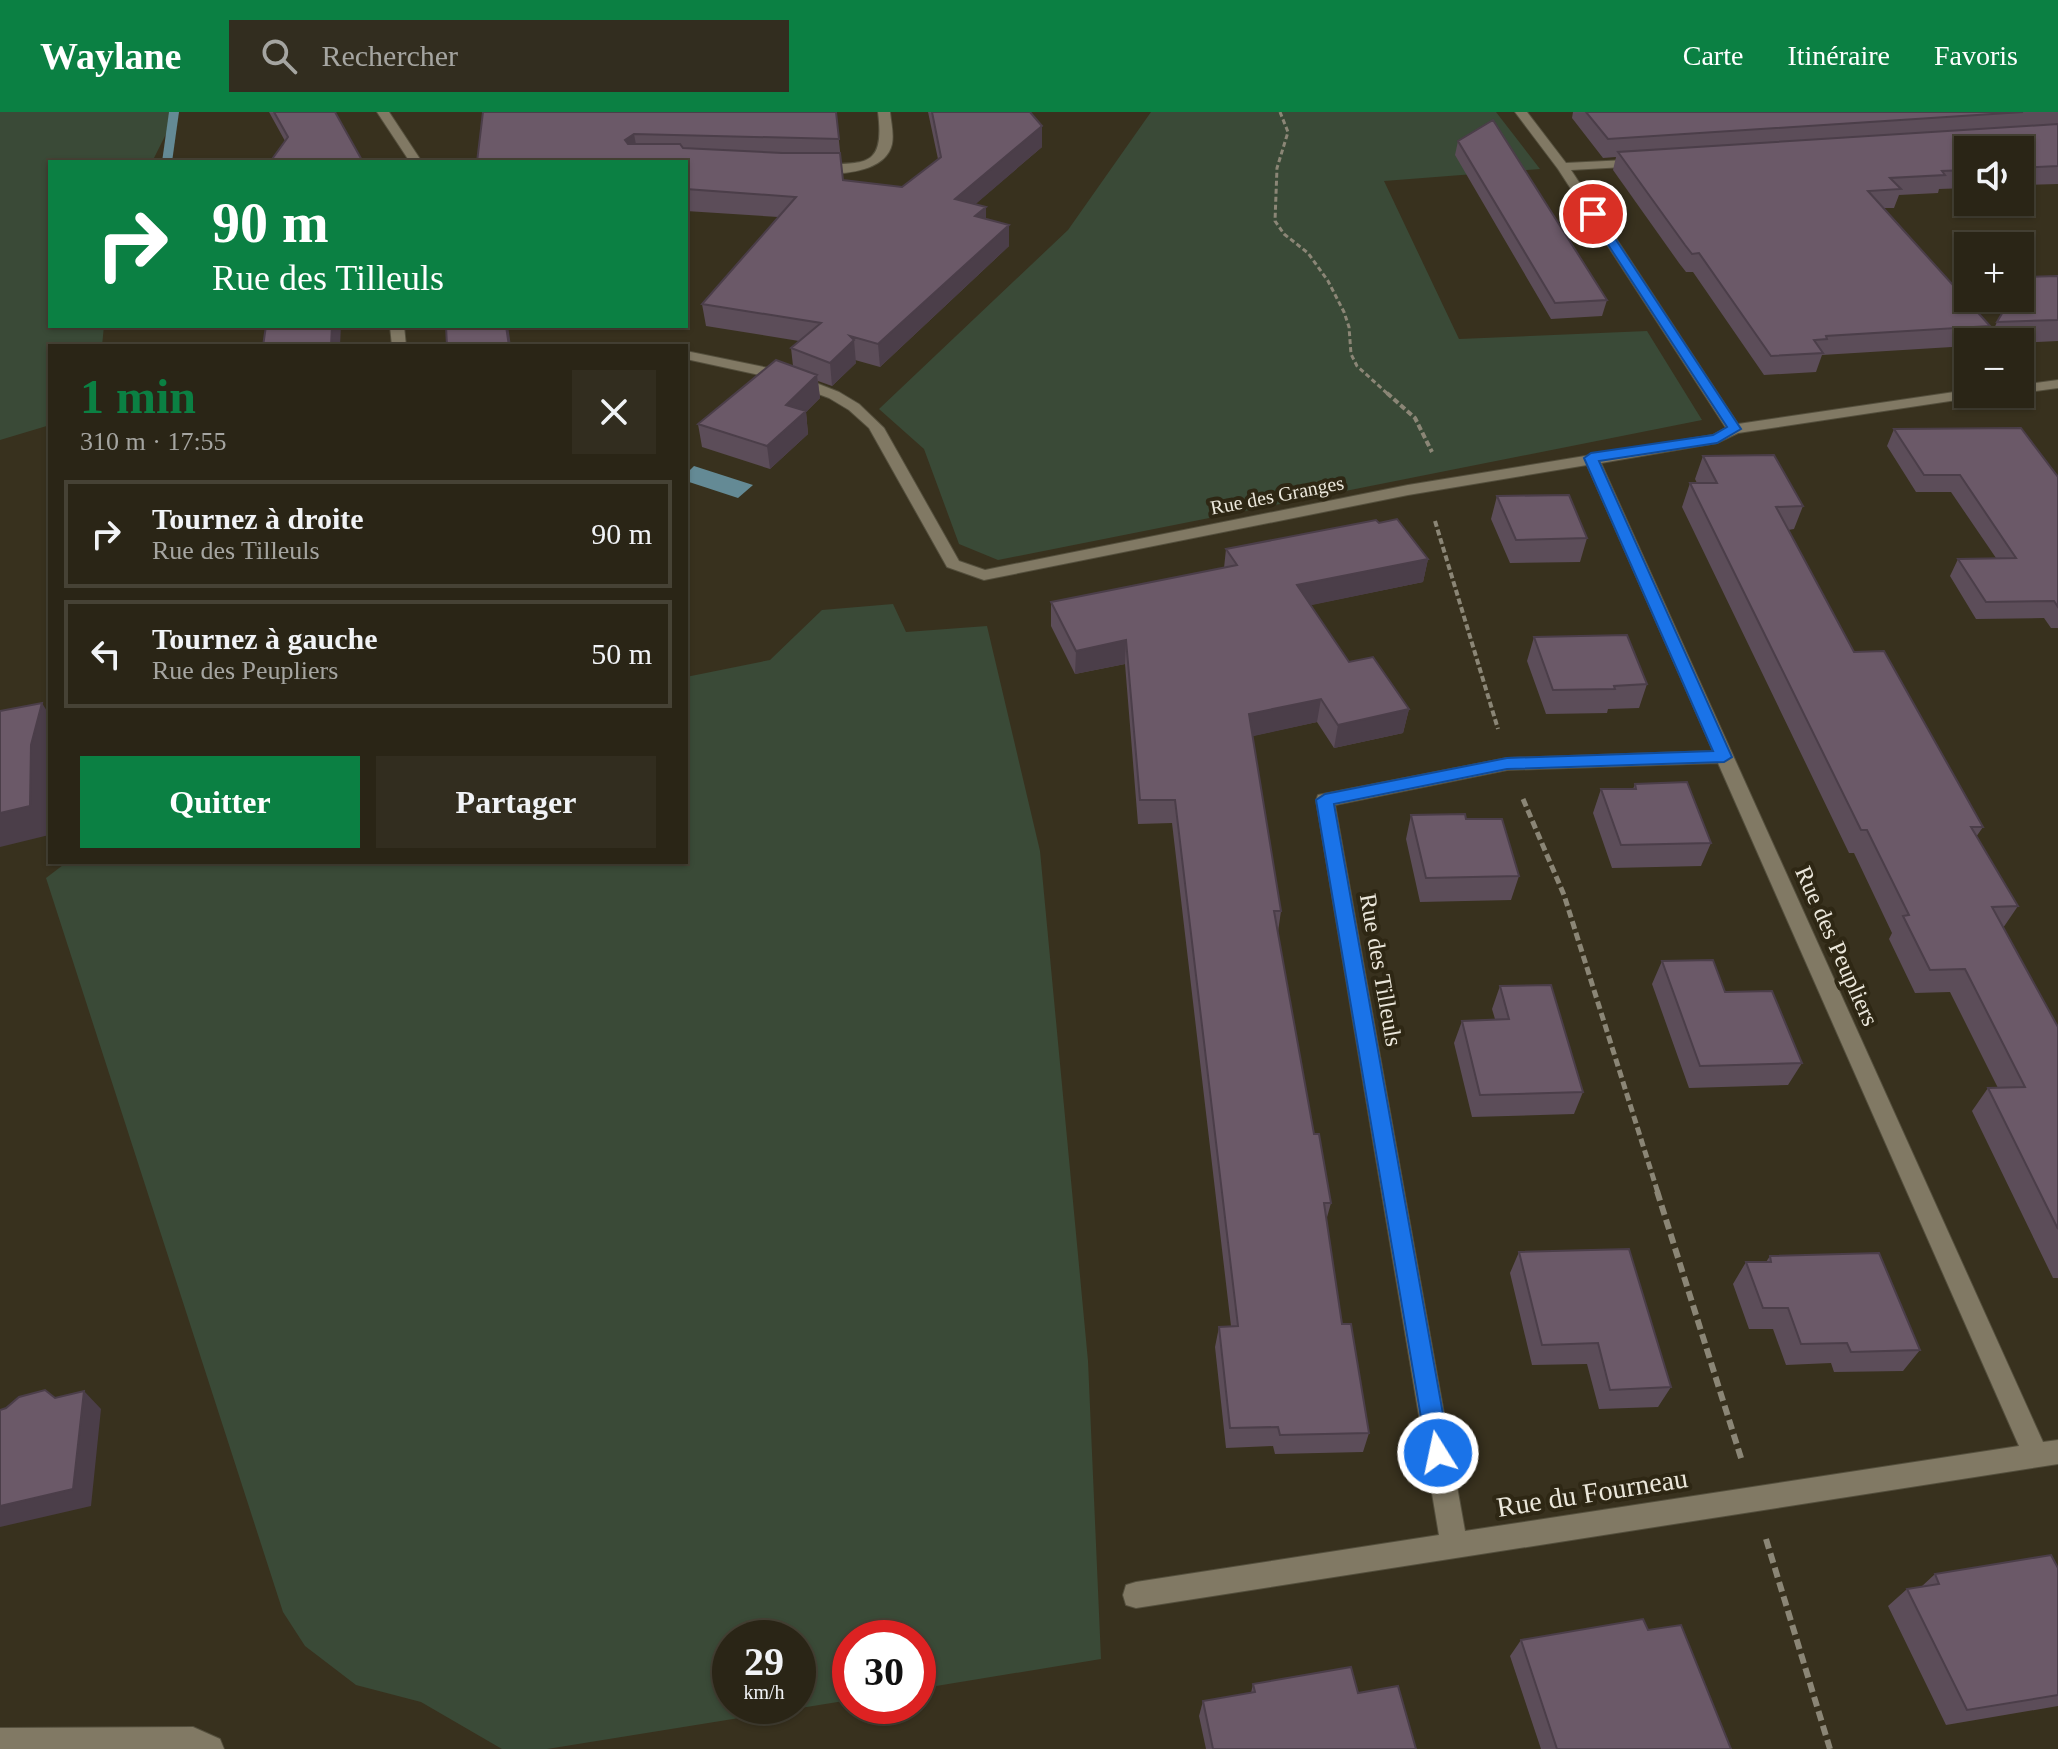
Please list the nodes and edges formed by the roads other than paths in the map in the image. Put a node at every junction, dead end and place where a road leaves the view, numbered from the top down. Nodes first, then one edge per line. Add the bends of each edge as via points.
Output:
1 (383, 112) edge
2 (884, 112) edge
3 (1521, 112) edge
4 (415, 160) edge
5 (1656, 161) edge
6 (799, 167) edge
7 (1563, 167) junction
8 (688, 355) edge
9 (2058, 384) edge
10 (2034, 387) edge
11 (1954, 396) edge
12 (1734, 429) junction
13 (1591, 458) junction
14 (1724, 757) junction
15 (2047, 1454) edge
16 (1454, 1546) junction
17 (1136, 1595) dead end
18 (0, 1742) edge
19 (210, 1749) edge

1 - 4 street
2 - 6 street via 887,141 875,159 832,169
3 - 7 street
5 - 7 street
7 - 12 street
8 - 13 street, Rue des Granges via 805,382 869,419 953,564 984,575 1289,512
9 - 10 street
11 - 12 street, Rue des Granges
12 - 13 street, Rue des Granges via 1717,439
13 - 14 street, Rue des Peupliers
14 - 15 street, Rue des Peupliers
14 - 16 street, Rue des Tilleuls via 1507,764 1325,800
15 - 16 street, Rue du Fourneau
16 - 17 street, Rue du Fourneau
18 - 19 street via 193,1741

